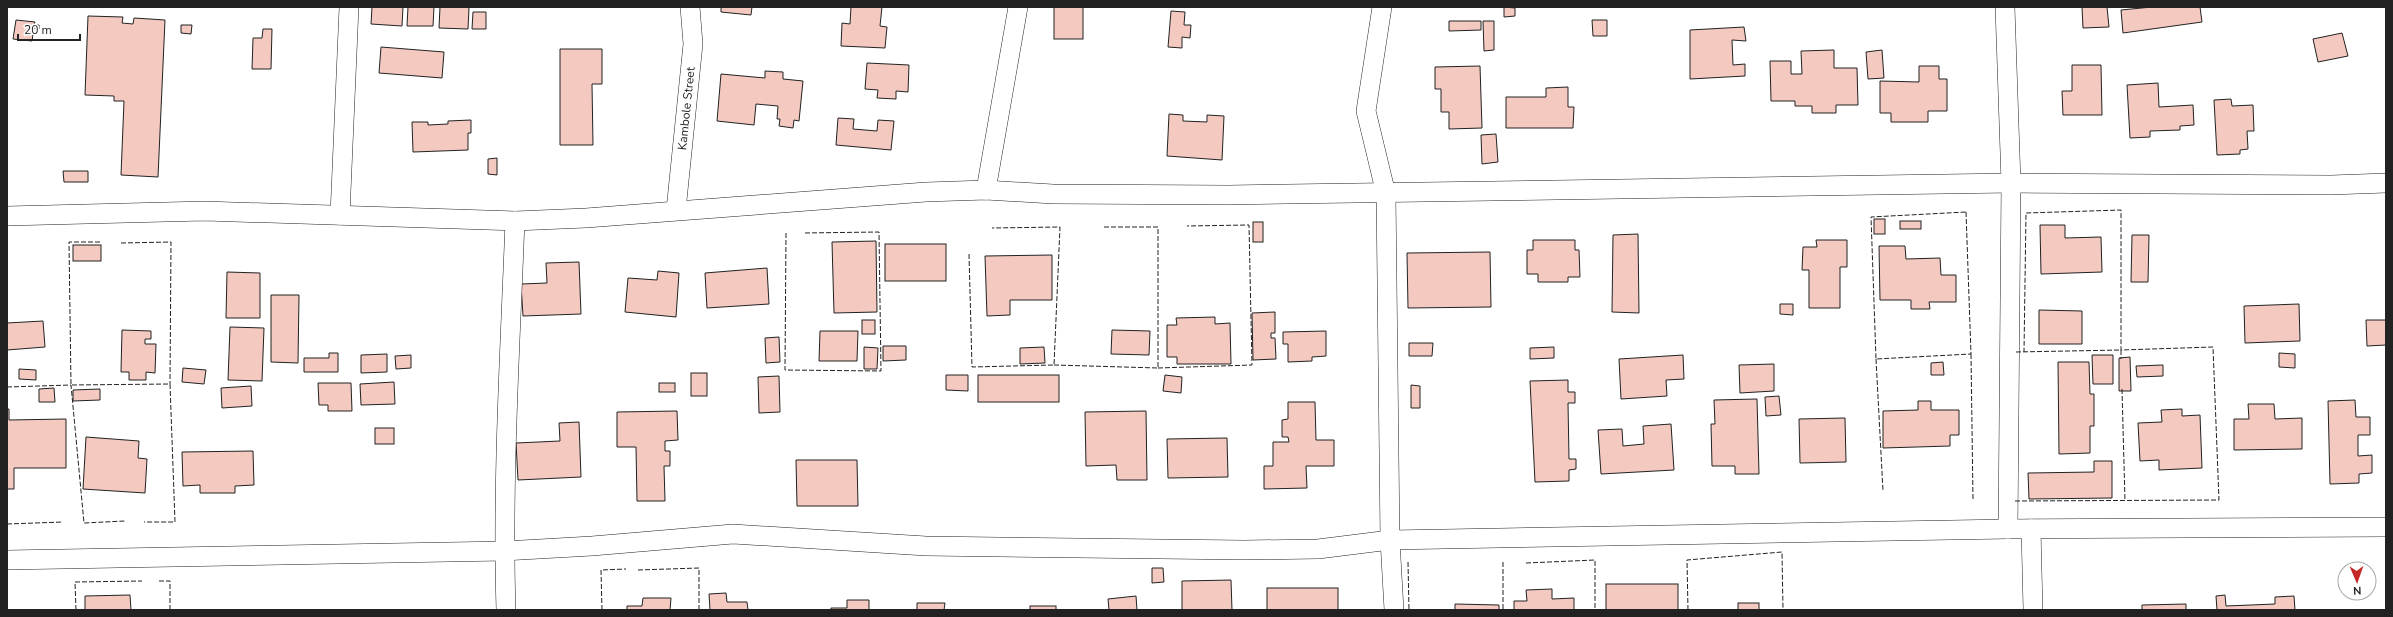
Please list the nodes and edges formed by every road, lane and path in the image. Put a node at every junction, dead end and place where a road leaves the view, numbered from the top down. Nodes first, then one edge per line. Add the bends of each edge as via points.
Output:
1 (349, 7) edge
2 (690, 7) edge
3 (1018, 7) edge
4 (1382, 7) edge
5 (2005, 7) edge
6 (2011, 183) junction
7 (2386, 183) edge
8 (986, 190) junction
9 (1386, 194) junction
10 (676, 210) junction
11 (340, 215) junction
12 (7, 216) edge
13 (515, 221) junction
14 (2386, 527) edge
15 (2008, 529) junction
16 (2031, 529) junction
17 (1390, 540) junction
18 (504, 551) junction
19 (7, 560) edge
20 (506, 610) edge
21 (1394, 610) edge
22 (2033, 610) edge

1 - 11 street
2 - 10 street, Kambole Street via 693,44
3 - 8 street
4 - 9 street via 1366,112
5 - 6 street
6 - 7 street via 2331,186
6 - 9 street
6 - 15 street
8 - 9 street via 1054,194
8 - 10 street
9 - 17 street
10 - 13 street
11 - 12 street via 205,211
11 - 13 street
13 - 18 street via 507,379
14 - 16 street
15 - 16 street
15 - 17 street
16 - 22 street
17 - 18 street via 1318,549 1244,550 926,546 733,534
17 - 21 street
18 - 19 street
18 - 20 street

